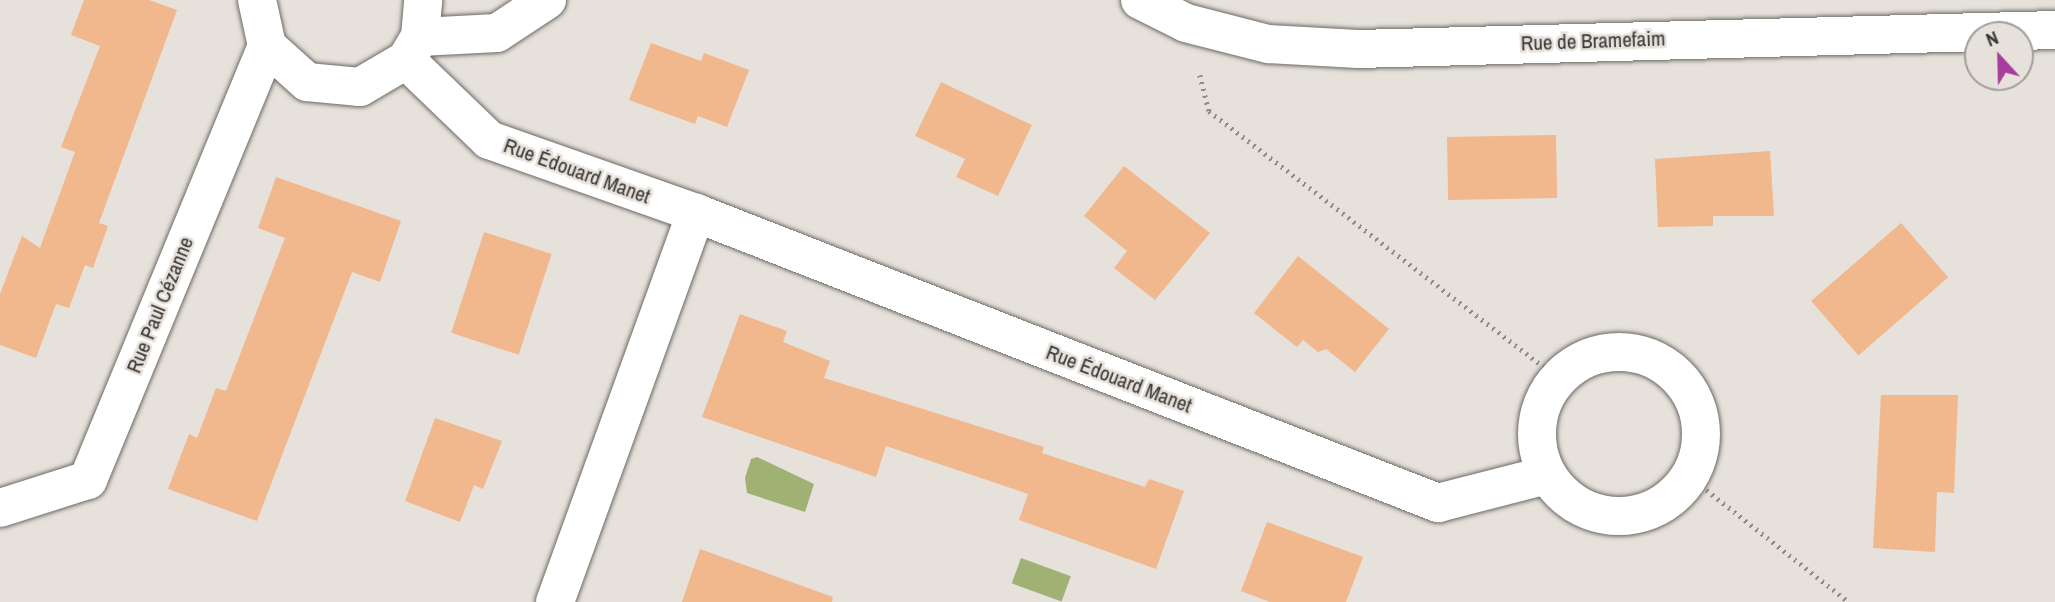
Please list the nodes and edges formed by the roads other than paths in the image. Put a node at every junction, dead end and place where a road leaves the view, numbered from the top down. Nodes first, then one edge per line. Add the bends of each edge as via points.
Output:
1 (257, 0) edge
2 (547, 0) edge
3 (1140, 0) edge
4 (1903, 15) edge
5 (2055, 30) edge
6 (416, 32) edge
7 (267, 46) junction
8 (695, 214) junction
9 (1547, 475) junction
10 (0, 508) edge
11 (555, 602) edge

1 - 7 street
2 - 6 street via 497,33
3 - 4 street, Rue de Bramefaim via 1186,23 1268,44 1358,49
4 - 5 street, Rue de Bramefaim
6 - 7 street via 360,88 307,82
6 - 8 street, Rue Édouard Manet via 489,140
7 - 10 street, Rue Paul Cézanne via 88,480
8 - 9 street, Rue Édouard Manet via 1438,503
8 - 11 street
9 - 9 street via 1538,451 1537,425 1544,400 1558,378 1579,362 1605,352 1632,352 1669,369 1695,399 1702,425 1700,452 1690,477 1671,499 1647,512 1618,517 1590,512 1566,497

